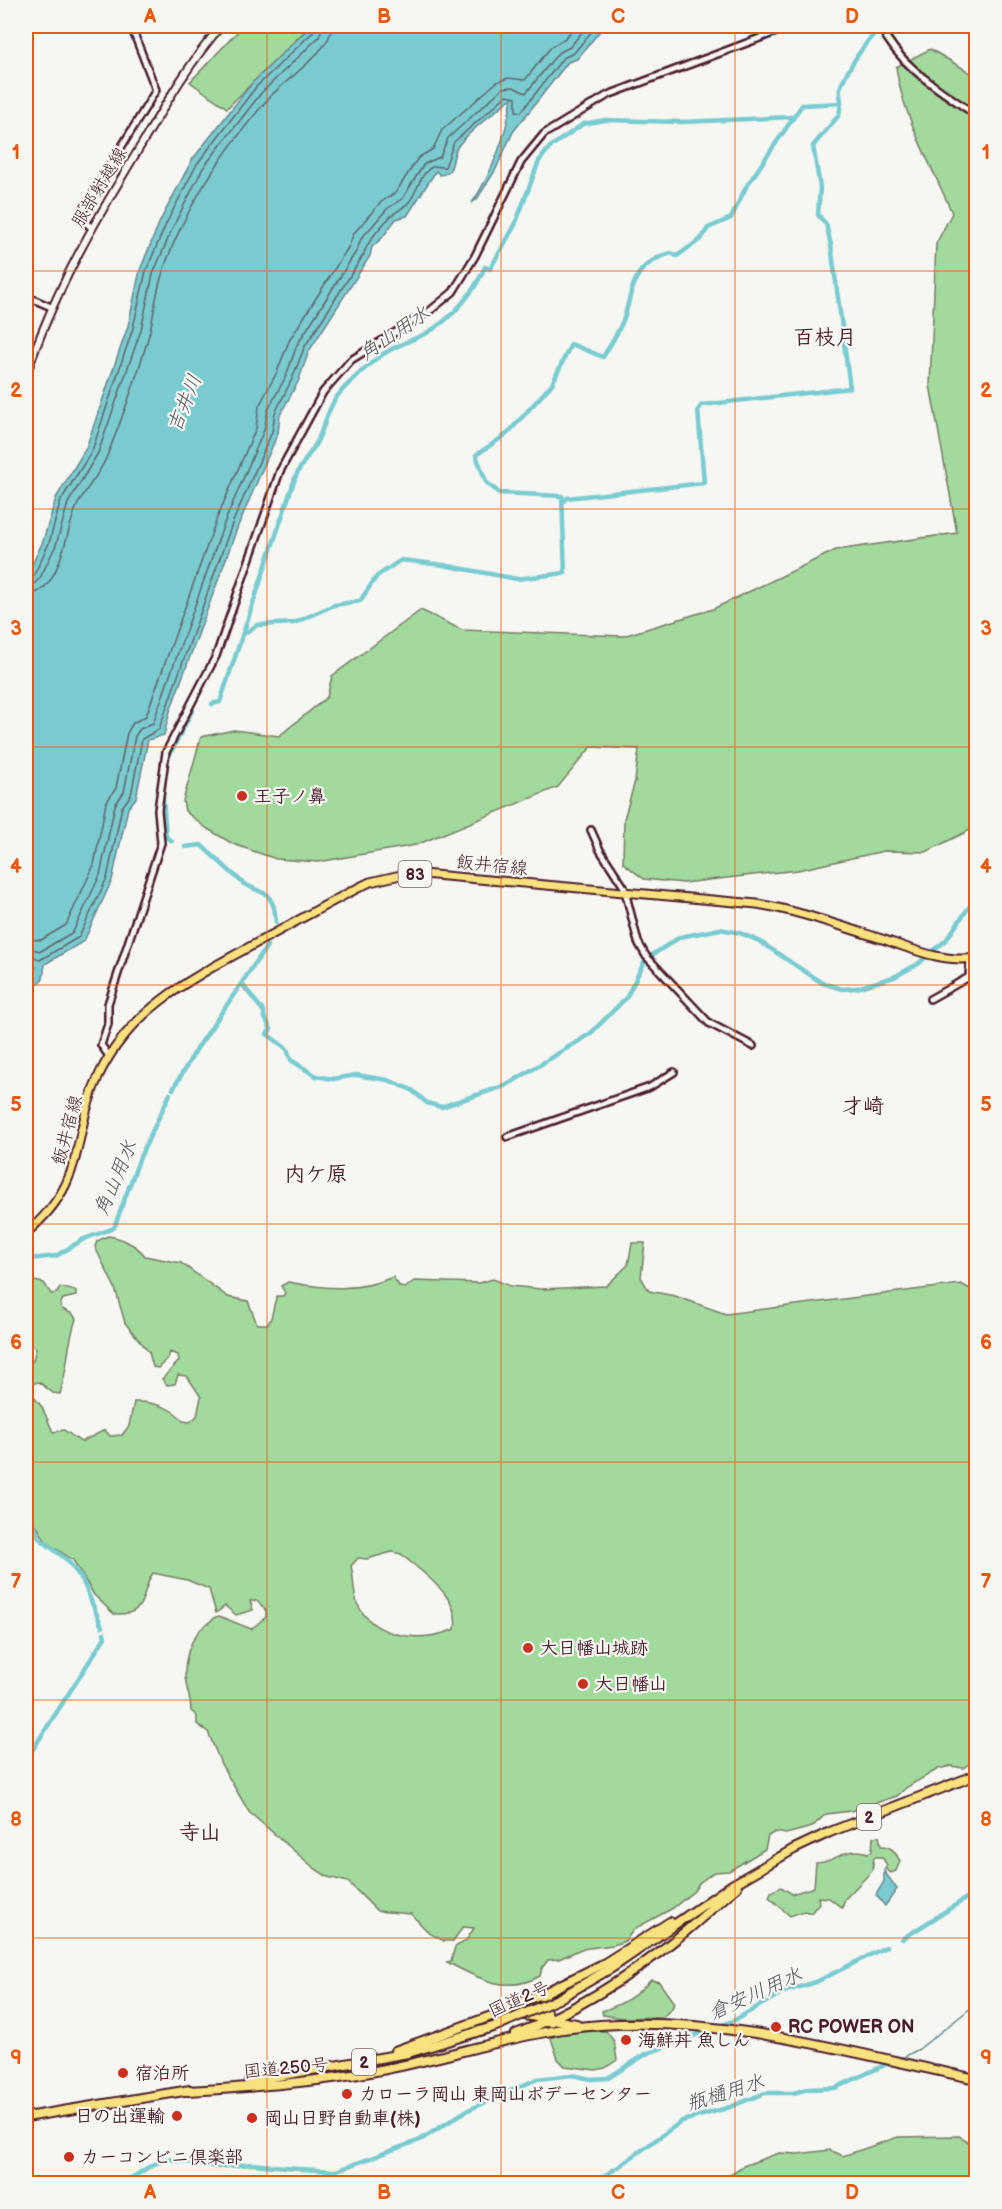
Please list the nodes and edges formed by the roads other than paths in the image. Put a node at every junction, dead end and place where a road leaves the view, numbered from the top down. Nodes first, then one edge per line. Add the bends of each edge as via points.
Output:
1 (131, 26) edge
2 (221, 26) edge
3 (792, 26) edge
4 (880, 26) edge
5 (976, 115) edge
6 (90, 227) junction
7 (26, 296) edge
8 (51, 307) junction
9 (26, 376) edge
10 (591, 830) dead end
11 (626, 893) junction
12 (973, 959) edge
13 (930, 999) dead end
14 (753, 1046) dead end
15 (110, 1056) junction
16 (674, 1072) dead end
17 (507, 1137) dead end
18 (26, 1233) edge
19 (976, 1775) edge
20 (764, 1865) junction
21 (702, 1905) junction
22 (603, 1991) junction
23 (546, 1992) junction
24 (512, 2013) junction
25 (497, 2014) junction
26 (549, 2020) junction
27 (579, 2026) junction
28 (525, 2030) junction
29 (494, 2042) junction
30 (976, 2079) edge
31 (229, 2085) junction
32 (188, 2091) junction
33 (26, 2117) edge

1 - 6 street via 156,90 82,212 81,219
2 - 6 main road, 服部射越線 via 180,79
3 - 15 street via 608,95 544,134 521,162 453,292 351,360 324,392 280,471 216,656 166,752 158,810 161,843 108,1004 108,1024 101,1045
4 - 5 street via 896,53 914,71
6 - 8 main road, 服部射越線
7 - 8 street
8 - 9 main road, 服部射越線
10 - 11 street
11 - 12 main road, 飯井宿線 / 83 via 781,908 925,953
11 - 14 street via 638,942 651,961 709,1023
11 - 15 main road, 飯井宿線 / 83 via 423,874 370,882 173,990 140,1016
12 - 13 street via 969,977
15 - 18 main road, 飯井宿線 / 83 via 91,1097 69,1182 52,1208
16 - 17 street via 650,1087
19 - 20 highway, 国道2号 / 2 via 830,1832
20 - 21 highway, 国道2号 / 2
20 - 22 highway via 680,1936
21 - 23 highway via 694,1906 606,1963
21 - 31 highway, 国道2号 / 2, bridge via 613,1967 558,1999 496,2026 408,2053
22 - 26 highway
22 - 27 highway via 572,2013
23 - 25 highway
23 - 26 highway via 542,2004
24 - 25 highway, 国道250号
24 - 26 highway, 国道250号
24 - 28 highway via 526,2021
25 - 31 highway, 国道250号 via 387,2053
26 - 27 highway, 国道250号 via 558,2026
26 - 28 highway
27 - 29 highway, 国道250号
27 - 30 highway, 国道250号 via 728,2029 788,2038
28 - 29 highway
29 - 32 highway, 国道250号 via 330,2080
31 - 32 highway, 国道2号 / 2
32 - 33 highway, 国道2号 / 2

